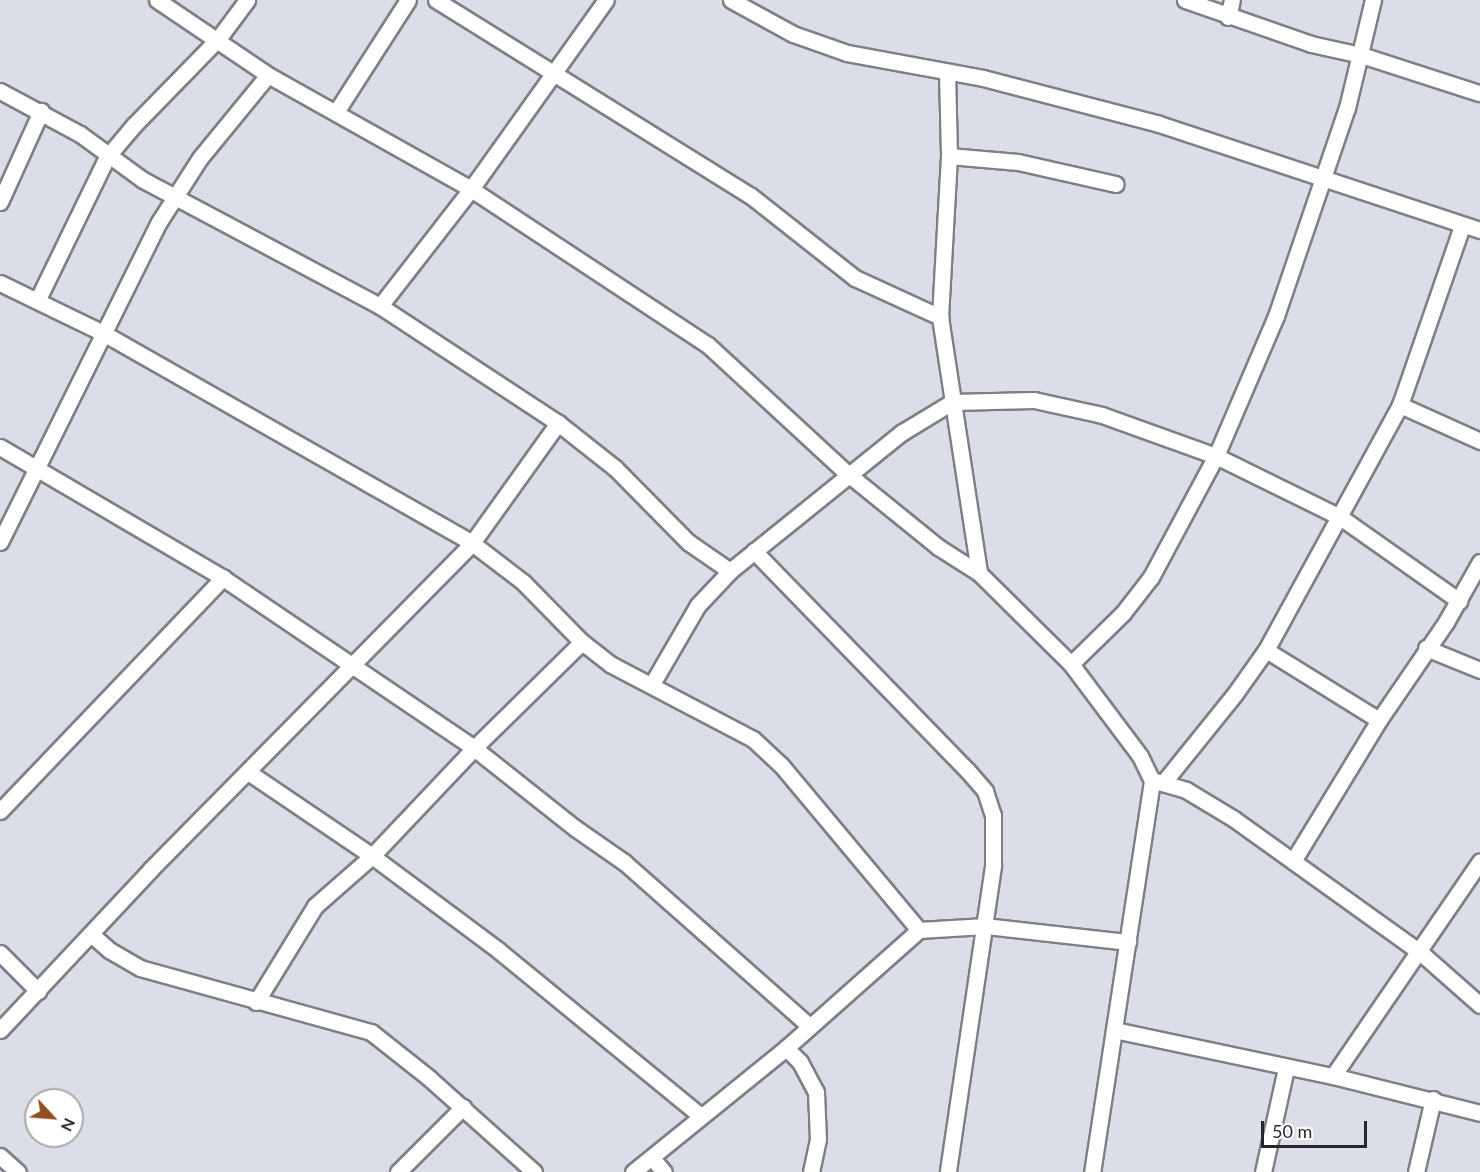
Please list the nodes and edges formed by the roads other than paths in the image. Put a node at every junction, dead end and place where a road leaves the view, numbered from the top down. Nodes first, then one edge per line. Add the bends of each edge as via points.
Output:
1 (157, 0) edge
2 (247, 0) edge
3 (408, 0) edge
4 (436, 0) edge
5 (606, 0) edge
6 (731, 0) edge
7 (1185, 0) edge
8 (1232, 0) edge
9 (1372, 0) edge
10 (1228, 17) junction
11 (218, 39) junction
12 (1361, 55) junction
13 (947, 72) junction
14 (556, 73) junction
15 (268, 75) junction
16 (0, 91) edge
17 (1479, 93) edge
18 (41, 111) junction
19 (336, 112) junction
20 (949, 156) junction
21 (107, 157) junction
22 (1322, 176) junction
23 (1116, 184) dead end
24 (471, 189) junction
25 (176, 198) junction
26 (0, 202) edge
27 (1461, 226) junction
28 (1480, 230) edge
29 (0, 283) edge
30 (38, 299) junction
31 (380, 306) junction
32 (940, 317) junction
33 (103, 333) junction
34 (952, 402) junction
35 (1400, 405) junction
36 (558, 423) junction
37 (1480, 441) edge
38 (0, 447) edge
39 (1216, 456) junction
40 (38, 467) junction
41 (848, 474) junction
42 (1340, 517) junction
43 (0, 542) edge
44 (472, 543) junction
45 (754, 551) junction
46 (1480, 562) edge
47 (730, 571) junction
48 (979, 573) junction
49 (223, 578) junction
50 (1459, 601) junction
51 (582, 642) junction
52 (1426, 648) junction
53 (1266, 650) junction
54 (354, 664) junction
55 (1071, 664) junction
56 (1480, 670) edge
57 (652, 684) junction
58 (1379, 720) junction
59 (474, 748) junction
60 (248, 772) junction
61 (1157, 782) junction
62 (0, 811) edge
63 (372, 856) junction
64 (1293, 861) junction
65 (1480, 861) edge
66 (985, 926) junction
67 (919, 930) junction
68 (92, 935) junction
69 (1128, 942) junction
70 (1420, 952) junction
71 (0, 954) edge
72 (38, 991) junction
73 (256, 1002) junction
74 (1480, 1005) edge
75 (808, 1025) junction
76 (0, 1030) edge
77 (1114, 1030) junction
78 (786, 1048) junction
79 (1286, 1068) junction
80 (1332, 1076) junction
81 (1432, 1099) junction
82 (463, 1107) junction
83 (1480, 1113) edge
84 (701, 1116) junction
85 (0, 1156) edge
86 (653, 1159) junction
87 (18, 1172) edge
88 (398, 1172) edge
89 (534, 1172) edge
90 (633, 1172) edge
91 (664, 1172) edge
92 (811, 1172) edge
93 (948, 1172) edge
94 (1092, 1172) edge
95 (1263, 1172) edge
96 (1416, 1172) edge

1 - 11 street
2 - 11 street
3 - 19 street
4 - 14 street
5 - 14 street
6 - 13 street via 793,34 847,53
7 - 10 street
8 - 10 street
9 - 12 street
10 - 12 street via 1311,44
11 - 15 street
11 - 21 street
12 - 17 street
12 - 22 street
13 - 20 street
13 - 22 street via 1159,124
14 - 24 street
14 - 32 street via 751,196 855,278
15 - 19 street
15 - 25 street via 221,130
16 - 18 street
18 - 21 street via 80,134
18 - 26 street
19 - 24 street
20 - 23 street via 1018,162
20 - 32 street
21 - 25 street
21 - 30 street
22 - 27 street
22 - 39 street via 1276,316
24 - 31 street
24 - 41 street via 708,345
25 - 31 street
25 - 33 street via 135,267
27 - 28 street
27 - 35 street
29 - 30 street
30 - 33 street
31 - 36 street
32 - 34 street
33 - 40 street
33 - 44 street
34 - 39 street via 1034,400 1102,415
34 - 41 street via 901,433
34 - 48 street
35 - 37 street
35 - 42 street
36 - 44 street
36 - 47 street via 615,468 688,542
38 - 40 street
39 - 42 street
39 - 55 street via 1151,577 1123,613
40 - 43 street
40 - 49 street
41 - 45 street
41 - 48 street via 938,547
42 - 50 street
42 - 53 street
44 - 51 street via 523,582
44 - 54 street
45 - 47 street
45 - 66 street via 985,791 993,816 993,866
46 - 50 street
47 - 57 street via 698,605
48 - 55 street
49 - 54 street
49 - 62 street
50 - 52 street
51 - 57 street via 610,664
51 - 59 street
52 - 56 street
52 - 58 street
53 - 58 street
53 - 61 street via 1234,695
54 - 59 street
54 - 60 street
55 - 61 street
57 - 67 street via 753,739 781,765
58 - 64 street
59 - 63 street
59 - 75 street via 624,862
60 - 63 street
60 - 68 street
61 - 64 street via 1204,799
61 - 69 street
63 - 73 street via 315,906
63 - 84 street via 498,950
64 - 70 street
65 - 70 street
66 - 67 street
66 - 69 street
66 - 93 street
67 - 75 street
68 - 72 street
68 - 73 street via 140,968
69 - 77 street
70 - 74 street
70 - 80 street via 1380,1001
71 - 72 street
72 - 76 street
73 - 82 street via 371,1032
75 - 78 street
77 - 79 street
77 - 94 street
78 - 84 street
78 - 92 street via 800,1062 816,1092 818,1138
79 - 80 street
79 - 95 street
80 - 81 street
81 - 83 street
81 - 96 street
82 - 88 street
82 - 89 street
84 - 86 street
85 - 87 street
86 - 90 street
86 - 91 street

